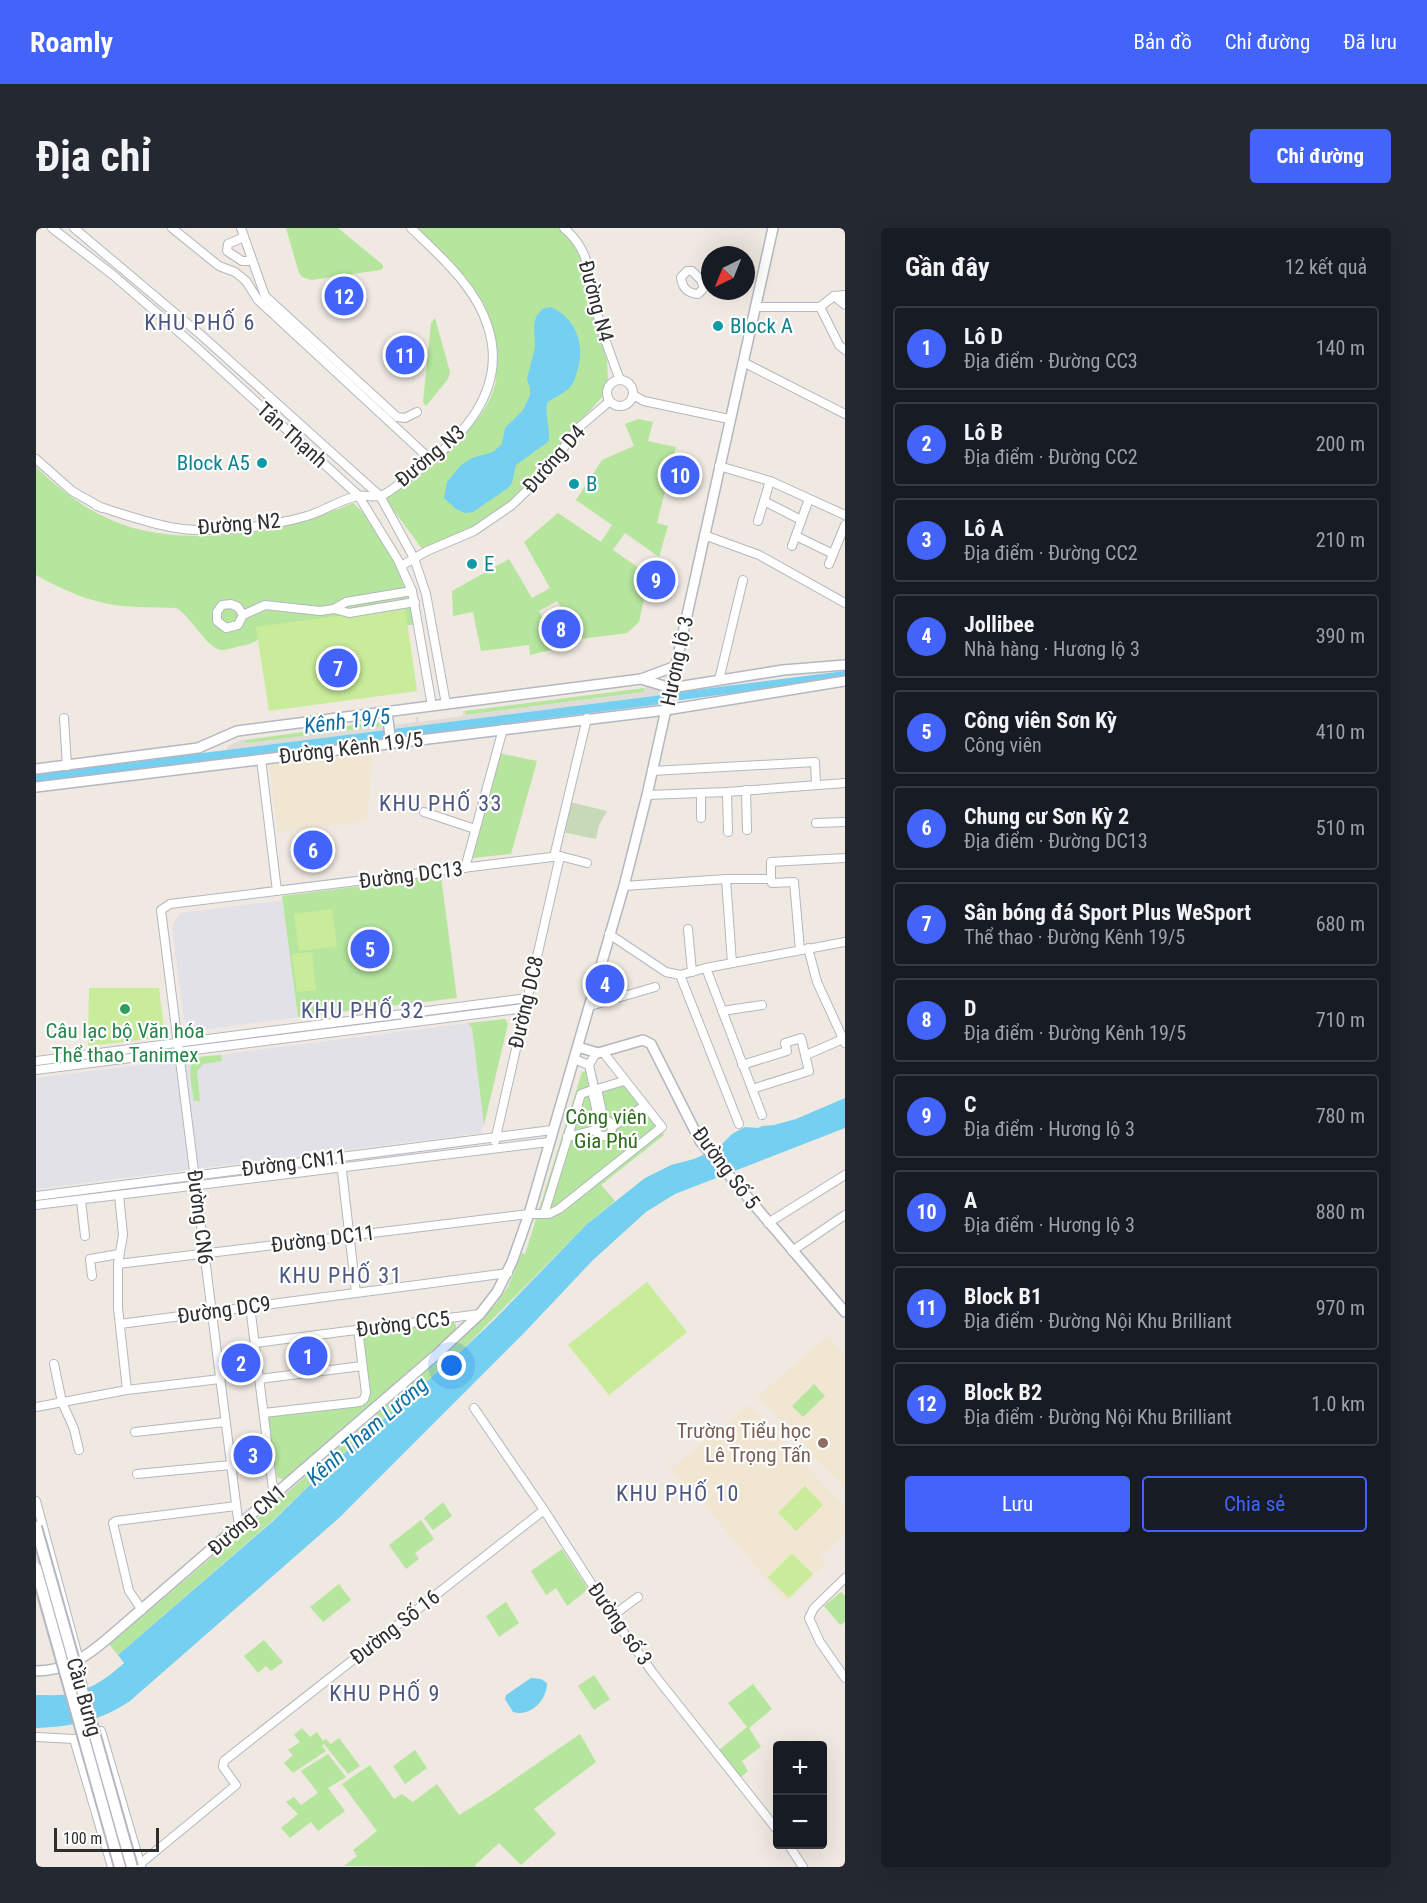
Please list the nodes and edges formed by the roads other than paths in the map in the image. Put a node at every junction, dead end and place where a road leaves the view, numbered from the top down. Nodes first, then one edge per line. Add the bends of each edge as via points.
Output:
1 (52, 228) edge
2 (74, 228) edge
3 (171, 228) edge
4 (241, 228) edge
5 (411, 228) edge
6 (564, 228) edge
7 (772, 228) edge
8 (244, 237) junction
9 (252, 261) junction
10 (845, 295) edge
11 (834, 296) junction
12 (845, 305) edge
13 (755, 307) junction
14 (820, 307) junction
15 (845, 350) edge
16 (742, 362) junction
17 (621, 380) junction
18 (633, 395) junction
19 (610, 401) junction
20 (417, 412) dead end
21 (845, 414) edge
22 (729, 419) junction
23 (36, 459) edge
24 (431, 460) junction
25 (719, 466) junction
26 (770, 481) junction
27 (358, 495) junction
28 (380, 496) junction
29 (809, 499) junction
30 (764, 501) junction
31 (845, 515) edge
32 (801, 520) junction
33 (758, 521) dead end
34 (845, 525) edge
35 (704, 535) junction
36 (796, 536) junction
37 (792, 546) dead end
38 (833, 554) junction
39 (414, 558) junction
40 (829, 564) dead end
41 (401, 566) junction
42 (742, 580) dead end
43 (412, 591) junction
44 (415, 602) junction
45 (845, 603) edge
46 (334, 609) junction
47 (243, 615) dead end
48 (845, 665) edge
49 (676, 666) junction
50 (641, 679) junction
51 (719, 680) junction
52 (845, 681) edge
53 (669, 698) junction
54 (446, 704) junction
55 (432, 706) junction
56 (387, 712) junction
57 (64, 718) dead end
58 (587, 718) junction
59 (502, 729) junction
60 (390, 737) junction
61 (261, 759) junction
62 (67, 766) junction
63 (36, 769) edge
64 (652, 771) junction
65 (816, 783) junction
66 (845, 783) edge
67 (36, 787) edge
68 (746, 790) junction
69 (727, 792) junction
70 (702, 793) junction
71 (647, 795) junction
72 (424, 812) dead end
73 (701, 818) dead end
74 (845, 822) edge
75 (816, 823) dead end
76 (476, 829) junction
77 (747, 830) dead end
78 (728, 832) dead end
79 (557, 857) junction
80 (845, 858) edge
81 (587, 863) dead end
82 (465, 868) junction
83 (726, 879) junction
84 (771, 879) junction
85 (624, 886) junction
86 (277, 891) junction
87 (163, 907) joint
88 (688, 929) dead end
89 (609, 934) junction
90 (845, 942) edge
91 (804, 949) junction
92 (732, 963) junction
93 (706, 968) junction
94 (692, 972) junction
95 (680, 975) junction
96 (655, 987) dead end
97 (528, 998) junction
98 (762, 1005) dead end
99 (590, 1006) junction
100 (525, 1008) junction
101 (722, 1011) junction
102 (844, 1041) edge
103 (178, 1042) junction
104 (179, 1052) junction
105 (599, 1052) junction
106 (576, 1054) junction
107 (806, 1055) junction
108 (36, 1061) edge
109 (589, 1065) junction
110 (742, 1065) junction
111 (36, 1070) edge
112 (624, 1081) junction
113 (594, 1089) junction
114 (752, 1089) junction
115 (644, 1106) junction
116 (762, 1115) dead end
117 (600, 1124) junction
118 (739, 1124) dead end
119 (612, 1127) junction
120 (552, 1130) junction
121 (567, 1137) junction
122 (495, 1138) junction
123 (549, 1142) junction
124 (493, 1148) junction
125 (340, 1158) junction
126 (342, 1167) junction
127 (845, 1174) edge
128 (195, 1176) junction
129 (196, 1186) junction
130 (119, 1195) junction
131 (36, 1196) edge
132 (81, 1200) junction
133 (36, 1205) edge
134 (529, 1214) junction
135 (544, 1214) junction
136 (845, 1215) edge
137 (768, 1223) junction
138 (85, 1236) dead end
139 (350, 1236) junction
140 (792, 1251) junction
141 (205, 1253) junction
142 (119, 1254) junction
143 (118, 1264) junction
144 (507, 1273) junction
145 (92, 1276) dead end
146 (356, 1293) junction
147 (250, 1306) junction
148 (212, 1311) junction
149 (845, 1312) edge
150 (480, 1314) junction
151 (120, 1324) junction
152 (358, 1329) junction
153 (255, 1343) junction
154 (54, 1364) dead end
155 (362, 1366) junction
156 (220, 1379) junction
157 (259, 1379) junction
158 (127, 1390) junction
159 (62, 1402) junction
160 (36, 1407) edge
161 (474, 1408) dead end
162 (264, 1413) junction
163 (225, 1422) junction
164 (135, 1432) dead end
165 (79, 1450) dead end
166 (231, 1465) junction
167 (137, 1474) dead end
168 (274, 1497) junction
169 (36, 1501) edge
170 (236, 1506) junction
171 (543, 1510) junction
172 (36, 1527) edge
173 (238, 1527) junction
174 (36, 1568) edge
175 (845, 1578) edge
176 (638, 1597) dead end
177 (142, 1610) junction
178 (612, 1616) junction
179 (79, 1660) junction
180 (36, 1671) edge
181 (845, 1678) edge
182 (38, 1737) dead end
183 (74, 1739) junction
184 (773, 1826) edge
185 (791, 1849) edge
186 (138, 1866) edge
187 (112, 1867) edge
188 (120, 1867) edge
189 (803, 1867) edge

1 - 27 street, Tân Thạnh via 187,339
2 - 28 street, Tân Thạnh via 201,335
3 - 24 street via 219,266 246,281 258,300
4 - 8 street
5 - 24 street, Đường N3 via 473,296 488,327 494,356 477,413
6 - 17 street, Đường N4 via 582,250 590,271 595,306
7 - 13 street, Hương lộ 3
8 - 9 street
8 - 9 street via 228,244 226,252 242,261
9 - 20 street via 265,296 397,417
10 - 11 street
11 - 12 street
11 - 14 street
13 - 14 street
13 - 16 street, Hương lộ 3
14 - 15 street
16 - 21 street
16 - 22 street, Hương lộ 3
17 - 18 street via 628,383
17 - 19 street via 609,385
18 - 19 street via 626,405
18 - 22 street
19 - 39 street, Đường D4 via 578,429 546,472 512,505 474,531
22 - 25 street, Hương lộ 3
23 - 27 street, Đường N2 via 72,491 97,506 176,528 224,529 278,523
24 - 28 street, Đường N3
25 - 26 street
25 - 35 street, Hương lộ 3
26 - 29 street
26 - 30 street
27 - 28 street, Đường N2
27 - 41 street, Tân Thạnh
28 - 39 street, Tân Thạnh
29 - 31 street
29 - 32 street
30 - 32 street
30 - 33 street
32 - 36 street
34 - 38 street
35 - 45 street via 759,555
35 - 49 street, Hương lộ 3
36 - 37 street
36 - 38 street
38 - 40 street
39 - 41 street, Đường D4
39 - 54 street, Tân Thạnh via 426,594
41 - 43 street, Tân Thạnh
42 - 51 street
43 - 44 street, Tân Thạnh
43 - 46 street via 346,602
44 - 46 street via 349,612
44 - 55 street, Tân Thạnh
46 - 47 street via 308,611 266,605
48 - 51 street
49 - 50 street, Đường Kênh 19/5
49 - 53 street, Hương lộ 3
50 - 53 street, Đường Kênh 19/5
50 - 54 street, Đường Kênh 19/5
51 - 53 street
52 - 53 street
53 - 58 street, Đường Kênh 19/5
53 - 64 street, Hương lộ 3
54 - 55 street, Đường Kênh 19/5
55 - 56 street, Đường Kênh 19/5
56 - 60 street
56 - 62 street, Đường Kênh 19/5 via 237,731 198,748
57 - 62 street
58 - 59 street, Đường Kênh 19/5
58 - 79 street, Đường DC8
59 - 60 street, Đường Kênh 19/5
59 - 76 street
60 - 61 street, Đường Kênh 19/5
61 - 67 street, Đường Kênh 19/5
61 - 86 street
62 - 63 street, Đường Kênh 19/5
64 - 65 street via 815,762
64 - 71 street, Hương lộ 3
65 - 66 street
65 - 68 street
68 - 69 street
68 - 77 street
69 - 70 street
69 - 78 street
70 - 71 street
70 - 73 street
71 - 85 street, Hương lộ 3
72 - 76 street
74 - 75 street
76 - 82 street
79 - 81 street, Đường DC13
79 - 82 street, Đường DC13
79 - 97 street, Đường DC8
80 - 84 street via 771,862
82 - 86 street, Đường DC13
83 - 84 street
83 - 85 street
83 - 92 street
84 - 91 street via 794,882
85 - 89 street, Hương lộ 3
86 - 87 street, Đường DC13
87 - 103 street, Đường CN6
88 - 94 street
89 - 95 street via 666,972
89 - 99 street, Hương lộ 3
90 - 91 street
91 - 92 street
91 - 102 street
92 - 93 street
93 - 94 street
93 - 101 street
94 - 95 street
95 - 118 street
96 - 99 street
97 - 100 street, Đường DC8
97 - 103 street
98 - 101 street
99 - 106 street, Hương lộ 3
100 - 104 street
100 - 122 street, Đường DC8
101 - 110 street
102 - 107 street
103 - 104 street, Đường CN6
103 - 108 street
104 - 111 street
104 - 128 street, Đường CN6
105 - 106 street
105 - 109 street
105 - 112 street
105 - 137 street, Đường Số 5 via 644,1040 651,1044 700,1141
106 - 109 street
106 - 120 street, Đường CN1
107 - 110 street via 801,1038 785,1043 787,1051
107 - 114 street via 809,1071
109 - 113 street
110 - 114 street
112 - 113 street
112 - 115 street
113 - 117 street
113 - 121 street via 581,1094
114 - 116 street
115 - 119 street
115 - 135 street via 662,1127 558,1209
117 - 119 street via 609,1122
117 - 119 street via 600,1135 607,1136
117 - 121 street
120 - 122 street, Đường CN11
120 - 123 street, Đường CN1
121 - 135 street
122 - 124 street, Đường DC8
122 - 125 street, Đường CN11
123 - 124 street, Đường CN11
123 - 134 street, Đường CN1
124 - 126 street, Đường CN11
125 - 126 street
125 - 128 street, Đường CN11
126 - 129 street, Đường CN11
126 - 139 street
127 - 137 street
128 - 129 street, Đường CN6
128 - 131 street, Đường CN11
129 - 130 street, Đường CN11
129 - 141 street, Đường CN6
130 - 132 street, Đường CN11
130 - 142 street via 123,1234
132 - 133 street, Đường CN11
132 - 138 street
134 - 135 street, Đường DC11
134 - 139 street, Đường DC11
134 - 144 street, Đường CN1
136 - 140 street
137 - 140 street, Đường Số 5
139 - 141 street, Đường DC11
139 - 146 street
140 - 149 street, Đường Số 5
141 - 143 street, Đường DC11
141 - 148 street, Đường CN6
142 - 143 street
142 - 145 street via 90,1259
143 - 151 street
144 - 146 street, Đường DC9
144 - 150 street, Đường CN1
146 - 147 street, Đường DC9
147 - 148 street, Đường DC9
147 - 153 street
148 - 151 street, Đường DC9
148 - 156 street, Đường CN6
150 - 152 street, Đường CC5
150 - 168 street, Đường CN1
151 - 158 street
152 - 153 street, Đường CC5
152 - 155 street
153 - 157 street
154 - 159 street
155 - 157 street
155 - 162 street via 366,1393 362,1401
156 - 158 street
156 - 163 street, Đường CN6
157 - 162 street
158 - 159 street
159 - 160 street
159 - 165 street
161 - 171 street, Đường số 3
162 - 168 street
163 - 164 street
163 - 166 street, Đường CN6
166 - 167 street
166 - 170 street, Đường CN6
168 - 173 street, Đường CN1
169 - 179 street
170 - 173 street, Đường CN6
170 - 177 street via 114,1522 129,1591
171 - 178 street, Đường số 3
171 - 186 street, Đường Số 16 via 224,1761 223,1767 236,1785
172 - 186 main road, Cầu Bưng, bridge
173 - 177 street, Đường CN1
174 - 188 main road, Cầu Bưng, bridge
175 - 181 street via 809,1618
176 - 178 street
177 - 179 street, Đường CN1
178 - 184 street, Đường số 3
179 - 180 street, Đường CN1 via 57,1669
182 - 183 street
183 - 186 street via 101,1731
183 - 187 street
185 - 189 street

